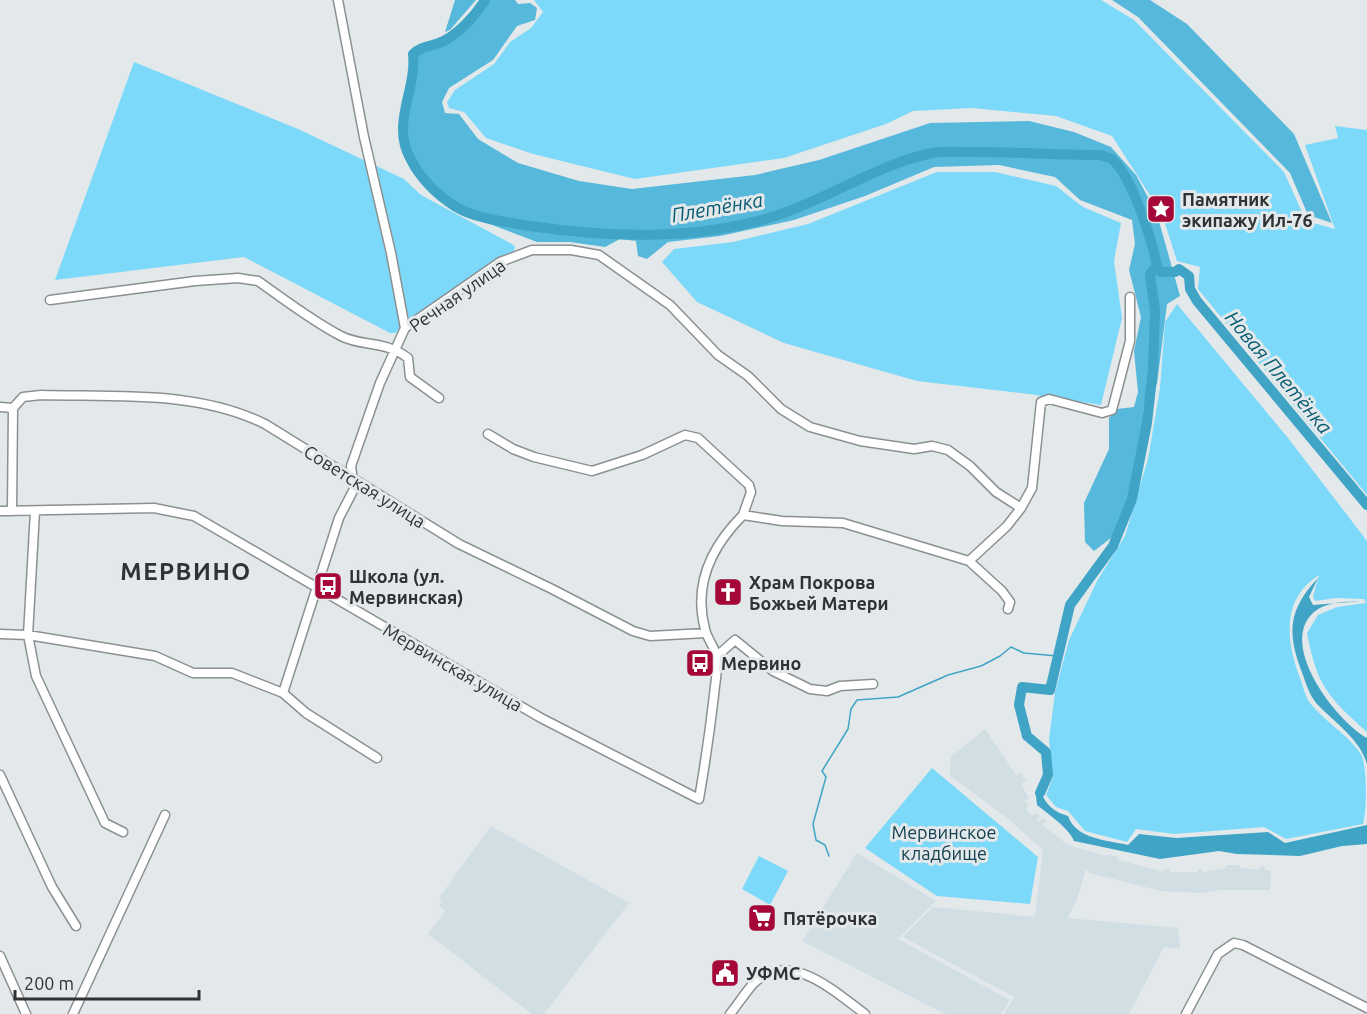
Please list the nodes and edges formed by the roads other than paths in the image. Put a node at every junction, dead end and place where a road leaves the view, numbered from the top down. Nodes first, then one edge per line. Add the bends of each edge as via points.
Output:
1 (338, 0) edge
2 (1130, 297) dead end
3 (50, 300) dead end
4 (405, 328) junction
5 (395, 350) junction
6 (440, 398) dead end
7 (0, 407) edge
8 (14, 408) junction
9 (488, 434) dead end
10 (353, 477) junction
11 (1021, 508) junction
12 (0, 511) edge
13 (12, 511) junction
14 (35, 511) junction
15 (743, 515) junction
16 (969, 561) junction
17 (318, 586) junction
18 (1008, 609) dead end
19 (706, 633) junction
20 (0, 634) edge
21 (28, 635) junction
22 (717, 656) junction
23 (873, 684) dead end
24 (283, 693) junction
25 (377, 758) dead end
26 (0, 775) edge
27 (165, 815) dead end
28 (123, 832) dead end
29 (76, 926) dead end
30 (0, 956) edge
31 (1367, 1008) edge
32 (26, 1014) edge
33 (73, 1014) edge
34 (730, 1014) edge
35 (864, 1014) edge
36 (1186, 1014) edge

1 - 4 street
2 - 11 street via 1130,341 1112,410 1102,413 1049,399 1041,402 1032,488
3 - 5 street via 195,281 248,279 258,281 343,337
4 - 5 street, Речная улица
4 - 11 street, Речная улица via 500,262 532,250 599,255 670,305 718,355 748,376 781,409 810,427 860,441 948,450 996,492
5 - 6 street via 408,358 410,377
5 - 10 street, Речная улица via 351,466
7 - 8 street
8 - 10 street, Советская улица via 23,397 41,395 190,400 242,412
8 - 13 street
9 - 15 street via 534,457 592,471 642,455 685,435 698,438 749,485 751,492
10 - 17 street, Речная улица via 354,489 339,518
10 - 19 street, Советская улица via 459,544 633,632 650,636
11 - 16 street
12 - 13 street, Мервинская улица
13 - 14 street, Мервинская улица
14 - 17 street, Мервинская улица via 154,508 182,512 207,521
14 - 21 street
15 - 16 street via 843,523
15 - 19 street via 717,549 703,578 700,609
16 - 18 street via 1002,591 1010,603
17 - 22 street, Мервинская улица via 541,718 699,799
17 - 24 street, Речная улица
19 - 22 street
20 - 21 street
21 - 24 street via 155,656 193,673 232,674
21 - 28 street via 38,682 105,823
22 - 23 street via 735,640 773,671 810,689
24 - 25 street via 306,713
26 - 29 street via 52,887
27 - 33 street
30 - 32 street
31 - 36 street via 1234,943 1222,948
34 - 35 street via 764,976 791,971 808,974

